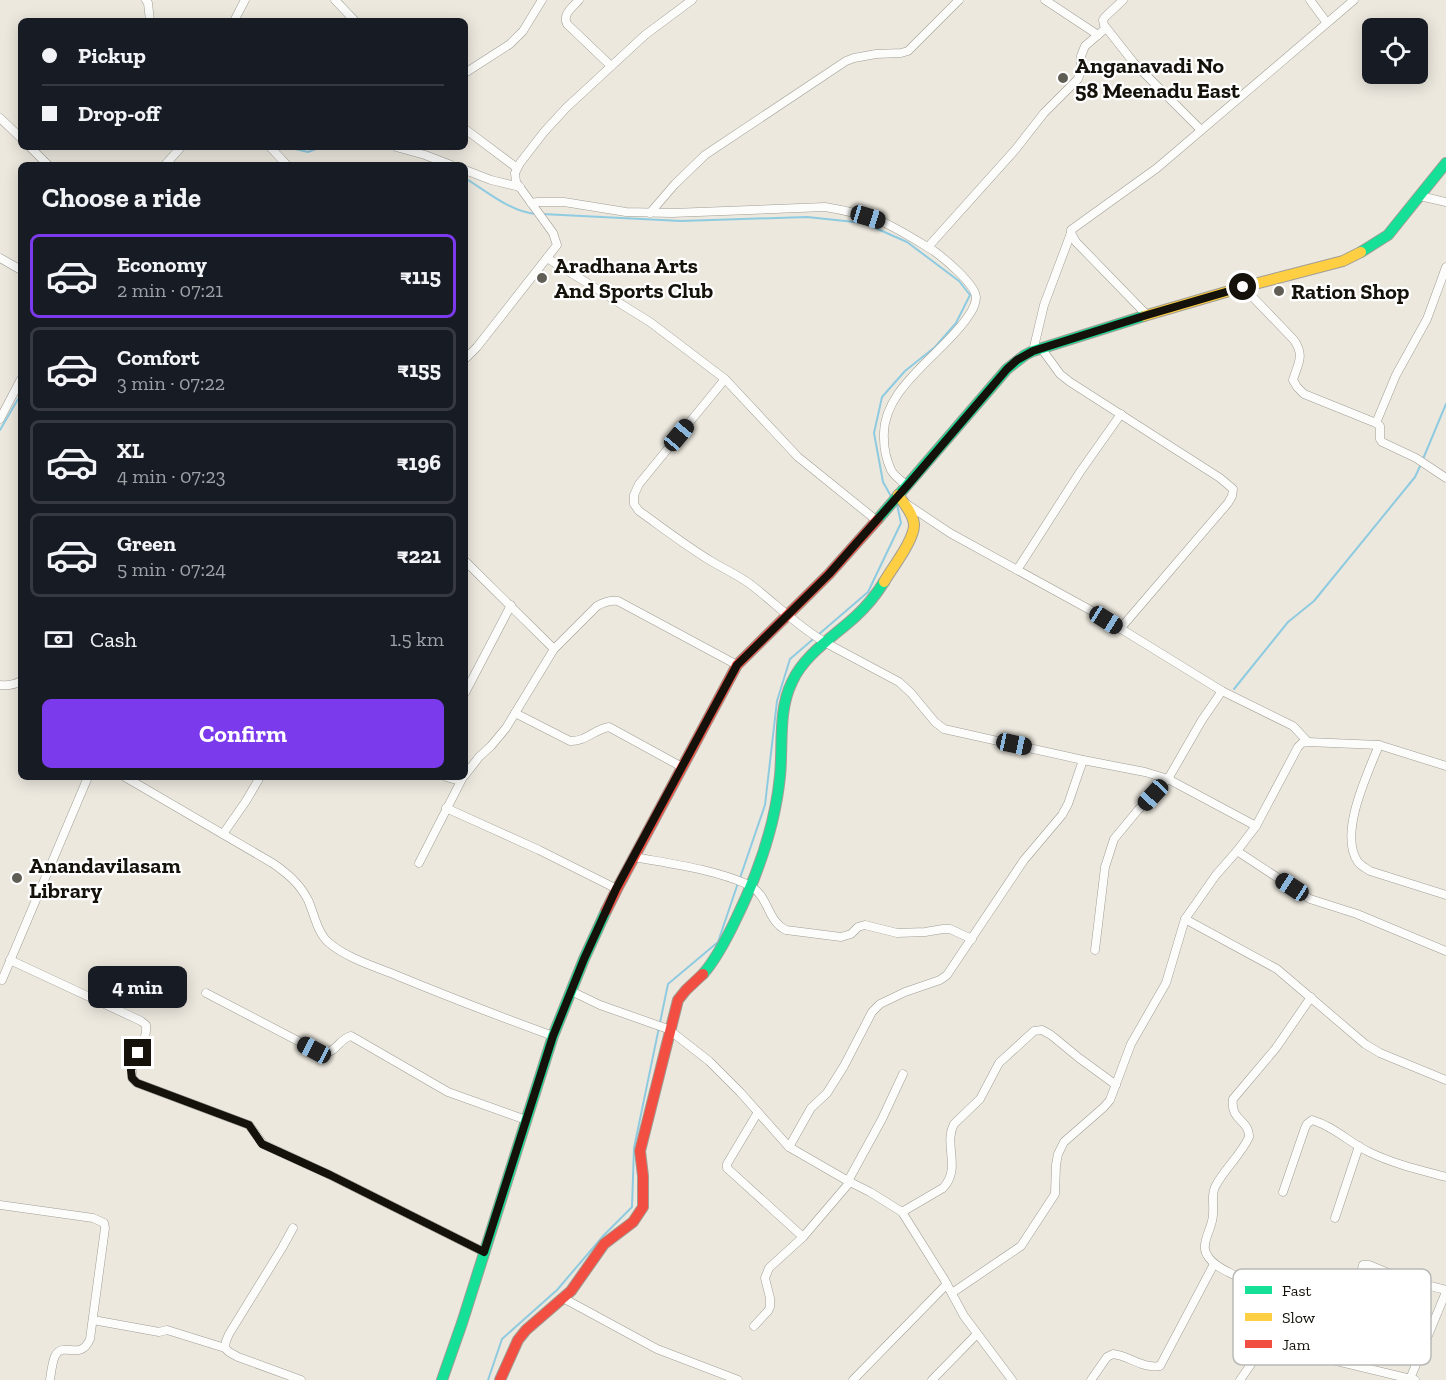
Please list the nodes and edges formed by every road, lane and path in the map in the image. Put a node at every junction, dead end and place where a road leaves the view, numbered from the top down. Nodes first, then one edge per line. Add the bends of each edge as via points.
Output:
1 (146, 0) edge
2 (245, 0) edge
3 (335, 0) edge
4 (542, 0) edge
5 (579, 0) edge
6 (692, 0) edge
7 (959, 0) edge
8 (1045, 0) edge
9 (1123, 0) edge
10 (1310, 0) edge
11 (1354, 0) edge
12 (150, 18) edge
13 (236, 18) edge
14 (352, 18) edge
15 (1327, 23) junction
16 (1106, 28) junction
17 (1098, 34) junction
18 (611, 66) junction
19 (468, 71) edge
20 (0, 118) edge
21 (1201, 130) junction
22 (468, 131) edge
23 (18, 135) edge
24 (33, 150) edge
25 (178, 150) edge
26 (273, 150) edge
27 (407, 150) edge
28 (45, 162) edge
29 (168, 162) edge
30 (284, 162) edge
31 (443, 162) edge
32 (1446, 163) edge
33 (517, 168) junction
34 (468, 171) edge
35 (520, 187) junction
36 (1420, 196) junction
37 (1446, 202) edge
38 (534, 204) junction
39 (650, 213) junction
40 (1071, 233) junction
41 (928, 247) junction
42 (0, 258) edge
43 (547, 258) junction
44 (1446, 267) edge
45 (18, 268) edge
46 (1243, 287) junction
47 (1147, 315) junction
48 (1037, 350) junction
49 (468, 352) edge
50 (725, 379) junction
51 (18, 386) edge
52 (1121, 414) junction
53 (0, 419) edge
54 (1376, 423) junction
55 (1446, 478) edge
56 (907, 486) junction
57 (897, 500) junction
58 (876, 520) junction
59 (468, 564) edge
60 (1017, 570) junction
61 (511, 605) junction
62 (787, 615) junction
63 (1120, 629) junction
64 (824, 642) junction
65 (555, 649) junction
66 (737, 665) junction
67 (18, 682) edge
68 (0, 685) edge
69 (468, 687) edge
70 (1222, 691) junction
71 (515, 713) junction
72 (1308, 741) junction
73 (1379, 745) junction
74 (1083, 760) junction
75 (1446, 766) edge
76 (682, 767) junction
77 (468, 772) edge
78 (1167, 779) junction
79 (87, 780) edge
80 (130, 780) edge
81 (258, 780) edge
82 (462, 780) edge
83 (446, 808) junction
84 (1256, 826) junction
85 (223, 834) junction
86 (1237, 851) junction
87 (634, 857) junction
88 (419, 863) dead end
89 (750, 886) junction
90 (616, 889) junction
91 (1446, 895) edge
92 (1185, 919) junction
93 (972, 939) junction
94 (1095, 950) dead end
95 (1446, 951) edge
96 (10, 960) junction
97 (1, 981) edge
98 (572, 991) junction
99 (206, 993) dead end
100 (1311, 997) junction
101 (670, 1031) junction
102 (553, 1036) junction
103 (903, 1074) dead end
104 (1446, 1080) edge
105 (1116, 1085) junction
106 (758, 1112) junction
107 (526, 1120) junction
108 (1359, 1146) junction
109 (789, 1147) junction
110 (1446, 1177) edge
111 (849, 1181) junction
112 (1283, 1192) dead end
113 (0, 1205) edge
114 (902, 1212) junction
115 (1335, 1218) dead end
116 (293, 1228) dead end
117 (803, 1237) junction
118 (484, 1252) junction
119 (1215, 1264) junction
120 (1362, 1269) edge
121 (1378, 1269) edge
122 (1233, 1276) edge
123 (947, 1284) junction
124 (1431, 1287) edge
125 (1446, 1291) edge
126 (951, 1293) junction
127 (562, 1298) junction
128 (93, 1320) junction
129 (754, 1326) dead end
130 (1431, 1330) edge
131 (977, 1334) junction
132 (225, 1348) junction
133 (1250, 1365) edge
134 (1354, 1365) edge
135 (1417, 1365) edge
136 (1008, 1378) edge
137 (1412, 1379) edge
138 (50, 1380) edge
139 (301, 1380) edge
140 (441, 1380) edge
141 (500, 1380) edge
142 (738, 1380) edge
143 (853, 1380) edge
144 (932, 1380) edge
145 (1091, 1380) edge
146 (1240, 1380) edge

1 - 12 street
2 - 13 street
3 - 14 street
4 - 19 street via 524,31
5 - 18 street via 565,20
6 - 18 street
7 - 39 street via 908,51 846,61 705,155
8 - 17 street
9 - 16 street via 1103,20
10 - 15 street
11 - 15 street
15 - 21 street
16 - 17 street
16 - 21 street via 1134,63
17 - 41 street via 1083,50 1078,79 1044,112
18 - 33 street via 544,132
20 - 23 street
21 - 40 street
22 - 33 street
24 - 28 street
25 - 29 street
26 - 30 street
27 - 31 street
32 - 36 street
33 - 35 street via 515,178
34 - 35 street
35 - 38 street
36 - 37 street
36 - 46 street via 1388,235 1360,253
38 - 39 street via 564,202
38 - 43 street via 557,246
39 - 41 street via 825,207 880,221
40 - 47 street
40 - 48 street via 1044,305
41 - 56 street via 973,288 976,298 959,330 905,385 888,409 884,446 891,469
42 - 45 street
43 - 49 street
43 - 50 street via 650,322
44 - 54 street via 1426,319
46 - 47 street
46 - 54 street via 1299,349 1293,380 1299,390
47 - 48 street
48 - 52 street via 1065,378
48 - 56 street via 1007,369
50 - 58 street via 798,457
50 - 62 street via 639,484 634,504 689,547 736,574
51 - 53 street
52 - 60 street
52 - 63 street via 1227,483 1233,492 1228,503
54 - 55 street via 1382,442
56 - 57 street
57 - 58 street
57 - 60 street
57 - 64 street via 913,520 909,542 876,594
58 - 62 street
59 - 61 street
60 - 63 street
61 - 65 street
61 - 69 street
62 - 64 street
62 - 66 street
63 - 70 street
64 - 74 street via 899,682 944,729
64 - 89 street via 800,667 786,696 774,819
65 - 66 street via 597,606 611,600
65 - 71 street
66 - 76 street
67 - 68 street
70 - 72 street via 1293,726
70 - 78 street
71 - 76 street via 570,741 578,742 609,727
71 - 77 street
72 - 73 street
72 - 84 street via 1298,747
73 - 75 street
73 - 91 street via 1354,816 1354,853 1370,871
74 - 78 street
74 - 93 street via 1062,815 1024,860
76 - 87 street
78 - 84 street
78 - 94 street via 1114,839 1105,867
79 - 96 street
80 - 85 street
81 - 85 street
82 - 83 street
83 - 88 street
83 - 90 street
84 - 86 street
85 - 102 street via 292,877 320,931 339,950
86 - 92 street
86 - 95 street via 1310,898
87 - 89 street via 684,866
87 - 90 street
89 - 93 street via 786,930 841,937 865,925 897,933 943,929
89 - 101 street via 728,938 705,972 678,1000
90 - 98 street
92 - 100 street via 1277,969
92 - 105 street via 1166,983 1131,1044
93 - 109 street via 947,975 905,992 872,1012 844,1066 827,1093 811,1108
96 - 97 street
96 - 118 street via 146,1024 131,1070 137,1083 249,1125 262,1144
98 - 101 street
98 - 102 street
99 - 107 street via 323,1054 351,1036 448,1092
100 - 104 street via 1365,1044
100 - 119 street via 1233,1100 1234,1112 1248,1128 1249,1137 1215,1186 1212,1197 1214,1212 1205,1251
101 - 106 street via 709,1061
101 - 127 street via 640,1151 642,1207 633,1222 603,1244
102 - 107 street
103 - 111 street
105 - 114 street via 1047,1032 1034,1031 999,1063 980,1099 951,1128 952,1170 946,1184
105 - 126 street via 1104,1107 1061,1147 1055,1194 1021,1246
106 - 109 street
106 - 117 street via 727,1168
107 - 118 street
108 - 110 street via 1391,1161
108 - 112 street via 1310,1121
108 - 115 street
109 - 111 street
111 - 114 street
111 - 117 street
113 - 128 street via 93,1218 104,1223
114 - 123 street
116 - 132 street via 229,1334
117 - 129 street via 766,1273 770,1307
118 - 140 street
119 - 122 street
119 - 145 street via 1160,1366 1142,1365 1113,1354
120 - 121 street via 1368,1265
123 - 126 street
123 - 143 street
124 - 125 street
125 - 130 street
126 - 131 street
127 - 141 street via 518,1340
127 - 142 street via 657,1349
128 - 132 street via 159,1332 167,1330
128 - 138 street via 85,1349 60,1351
131 - 136 street
131 - 144 street
132 - 139 street via 238,1357
133 - 146 street
134 - 137 street
135 - 137 street

